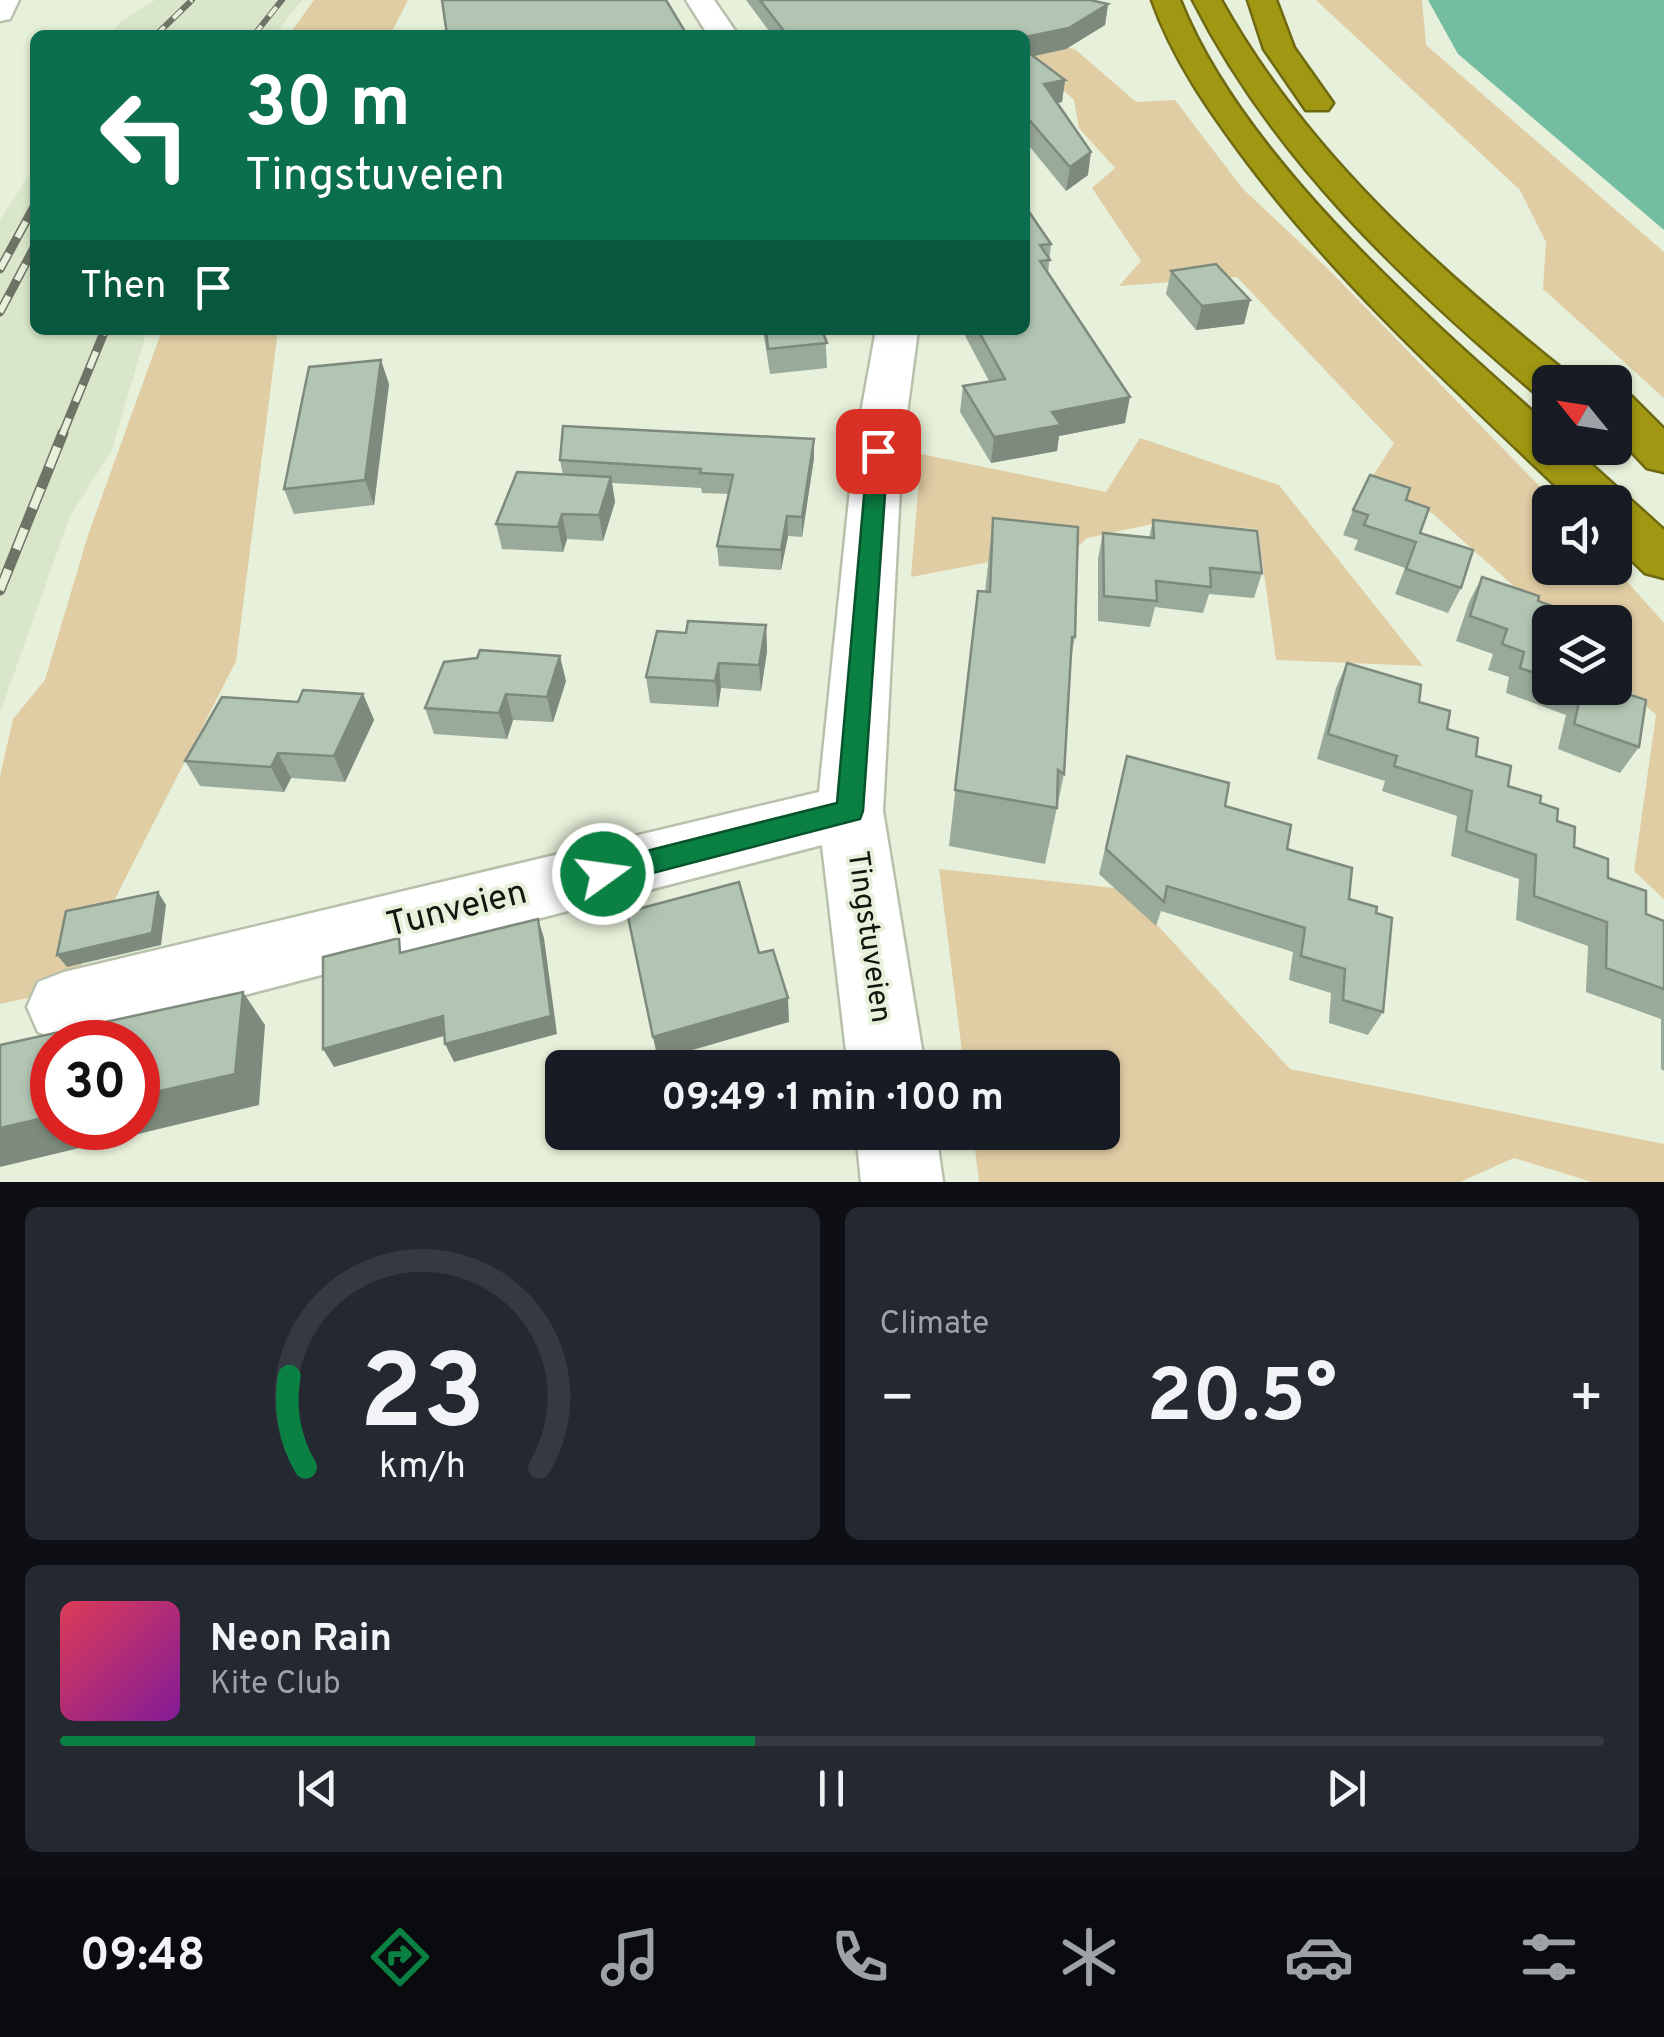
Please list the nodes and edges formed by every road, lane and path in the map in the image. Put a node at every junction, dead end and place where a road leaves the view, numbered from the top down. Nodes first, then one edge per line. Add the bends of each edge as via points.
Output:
1 (5, 0) edge
2 (700, 0) edge
3 (1166, 0) edge
4 (1207, 0) edge
5 (1262, 0) edge
6 (0, 13) edge
7 (721, 30) edge
8 (1339, 129) dead end
9 (1546, 333) dead end
10 (896, 335) edge
11 (1551, 365) edge
12 (1561, 365) edge
13 (1632, 424) edge
14 (1632, 449) edge
15 (1664, 457) edge
16 (1664, 476) edge
17 (1584, 485) edge
18 (1632, 530) edge
19 (1664, 560) edge
20 (850, 811) junction
21 (64, 1007) dead end
22 (884, 1050) edge
23 (898, 1150) edge
24 (902, 1182) edge

1 - 6 street
2 - 7 street
3 - 17 highway via 1203,75 1307,214
4 - 11 highway via 1228,43 1315,157 1412,260
5 - 8 highway via 1279,49
9 - 12 highway
10 - 20 street, Tingstuveien via 876,471
13 - 15 highway
14 - 16 highway
18 - 19 highway
20 - 21 street, Tunveien
20 - 22 street, Tingstuveien
23 - 24 street

